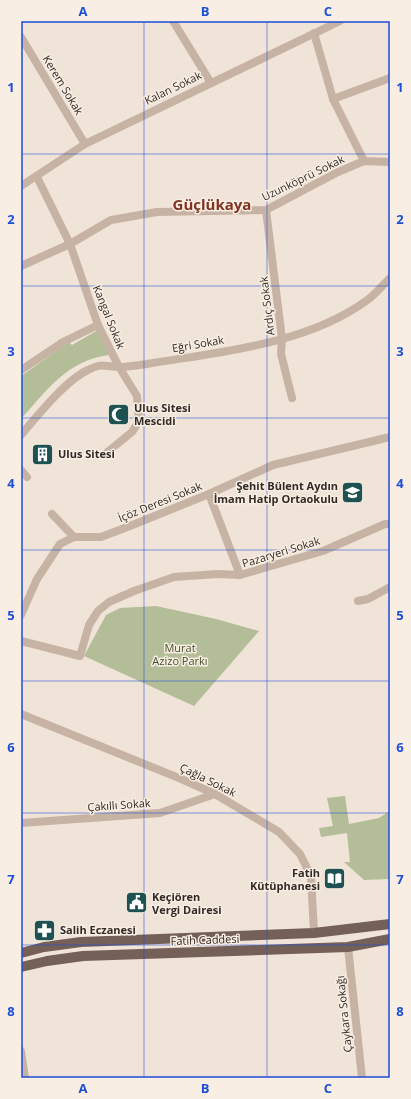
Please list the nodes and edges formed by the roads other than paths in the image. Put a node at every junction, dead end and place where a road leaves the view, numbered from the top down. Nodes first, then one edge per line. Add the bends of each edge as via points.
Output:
1 (173, 21) edge
2 (340, 21) edge
3 (314, 33) junction
4 (21, 37) edge
5 (390, 78) edge
6 (211, 83) junction
7 (333, 99) junction
8 (85, 144) junction
9 (364, 160) junction
10 (390, 162) edge
11 (37, 177) junction
12 (21, 186) edge
13 (266, 210) junction
14 (70, 244) junction
15 (21, 266) edge
16 (390, 278) edge
17 (98, 325) junction
18 (282, 339) junction
19 (119, 367) junction
20 (21, 370) edge
21 (292, 398) dead end
22 (21, 435) edge
23 (390, 437) edge
24 (105, 454) dead end
25 (21, 470) edge
26 (27, 478) dead end
27 (209, 494) junction
28 (52, 514) dead end
29 (390, 524) edge
30 (74, 537) junction
31 (240, 575) junction
32 (390, 587) edge
33 (358, 601) dead end
34 (21, 614) edge
35 (21, 640) edge
36 (21, 714) edge
37 (215, 794) junction
38 (21, 824) edge
39 (390, 924) edge
40 (314, 933) junction
41 (390, 939) edge
42 (348, 947) junction
43 (21, 953) edge
44 (21, 967) edge
45 (21, 1052) edge
46 (25, 1078) edge
47 (362, 1078) edge

1 - 6 street
2 - 3 street, Kalan Sokak
3 - 6 street, Kalan Sokak
3 - 7 street
4 - 8 street, Kerem Sokak
5 - 7 street
6 - 8 street, Kalan Sokak
7 - 9 street
8 - 11 street, Kalan Sokak
9 - 10 street, Uzunköprü Sokak
9 - 13 street, Uzunköprü Sokak
11 - 12 street, Kalan Sokak
11 - 14 street, Kangal Sokak
13 - 14 street, Uzunköprü Sokak via 157,212 111,220
13 - 18 street, Ardıç Sokak
14 - 15 street, Uzunköprü Sokak
14 - 17 street, Kangal Sokak
16 - 18 street, Eğri Sokak via 366,301 331,321
17 - 19 street, Kangal Sokak
17 - 20 street via 63,342
18 - 19 street, Eğri Sokak via 224,351
18 - 21 street, Ardıç Sokak via 281,354
19 - 22 street, Eğri Sokak via 104,364 73,378
19 - 24 street, Kangal Sokak via 137,396 139,422 132,432
23 - 27 street, İçöz Deresi Sokak via 273,465
25 - 26 street
27 - 30 street, İçöz Deresi Sokak via 101,537
27 - 31 street
28 - 30 street
29 - 31 street, Pazaryeri Sokak via 323,551
30 - 34 street via 60,544 37,578
31 - 35 street, Pazaryeri Sokak via 174,577 109,602 98,611 89,625 80,656
32 - 33 street via 368,599
36 - 37 street, Çağla Sokak
37 - 38 street, Çakıllı Sokak via 160,813
37 - 40 street, Çağla Sokak via 279,832 300,854 311,876
39 - 40 main road, Fatih Caddesi
40 - 43 main road, Fatih Caddesi via 81,942
41 - 42 main road, Fatih Caddesi
42 - 44 main road, Fatih Caddesi via 83,956
42 - 47 street, Çaykara Sokağı
45 - 46 street

